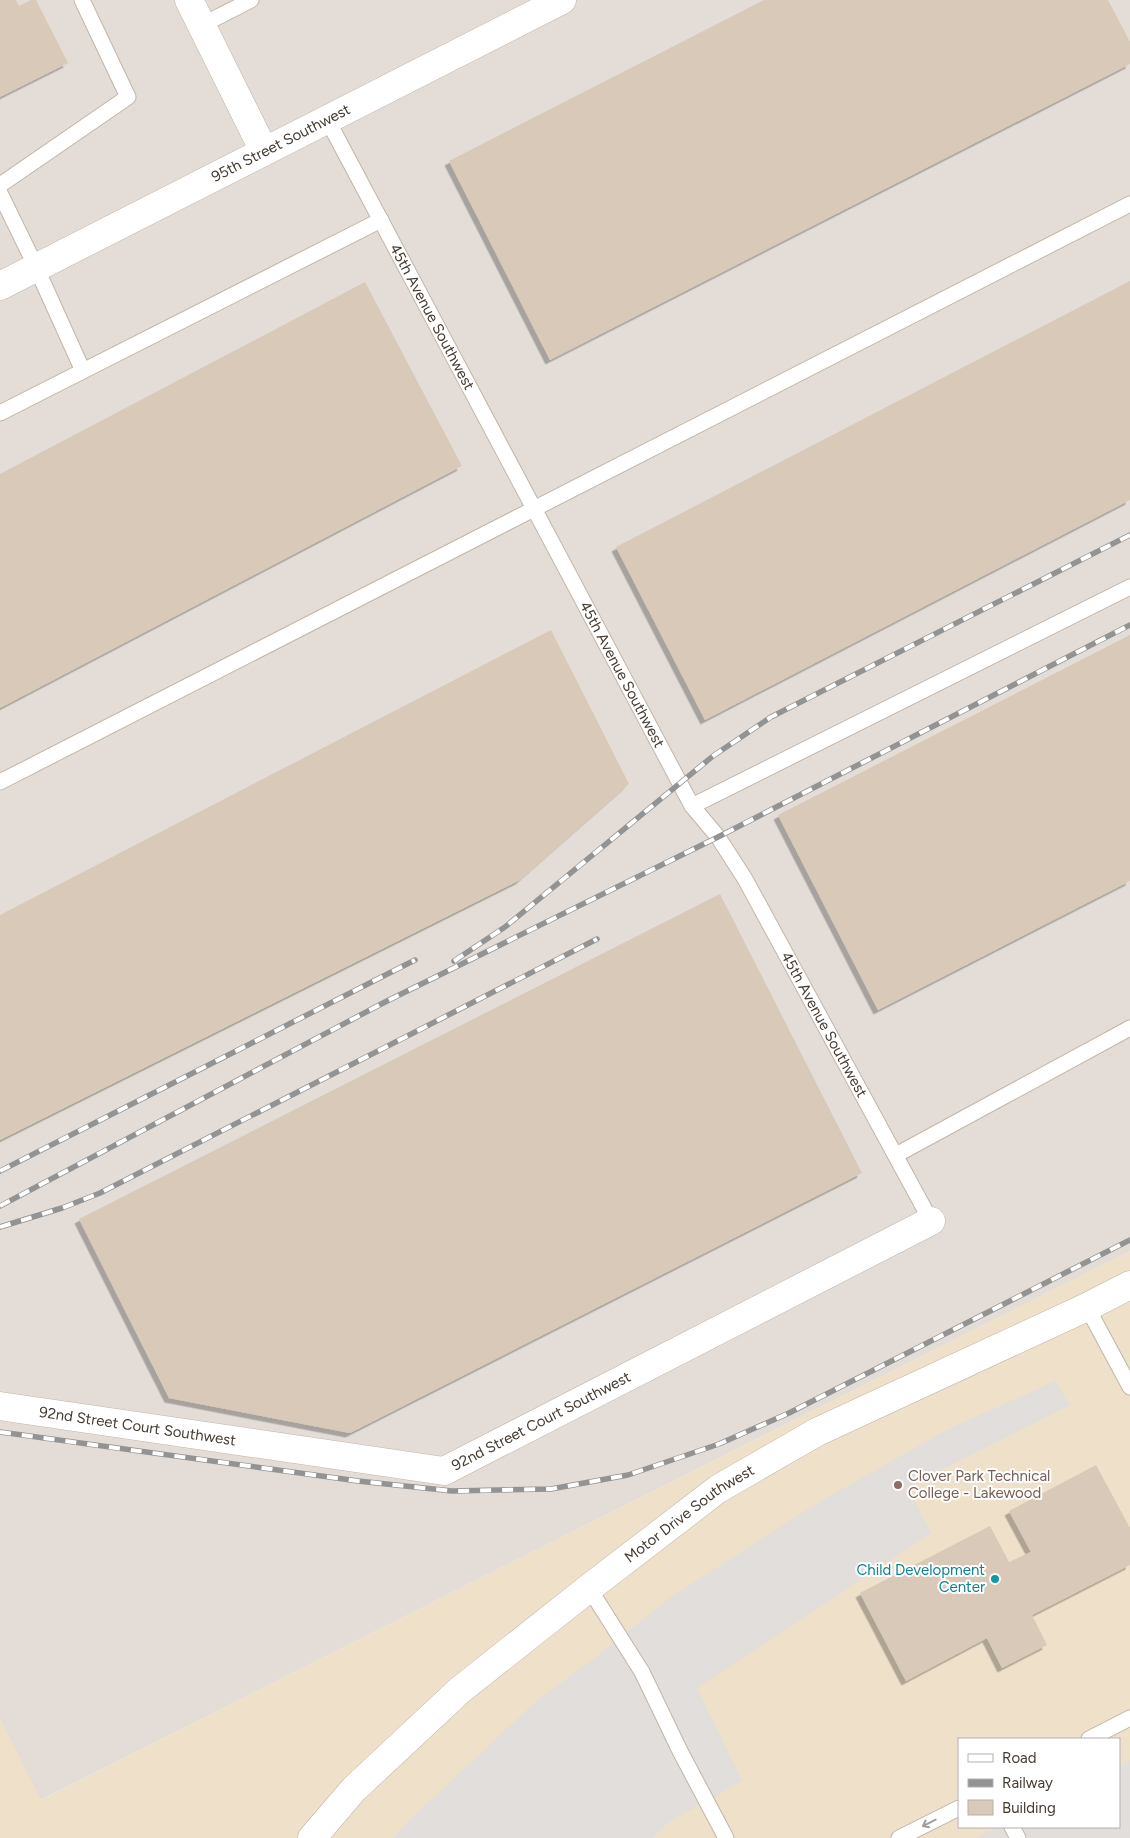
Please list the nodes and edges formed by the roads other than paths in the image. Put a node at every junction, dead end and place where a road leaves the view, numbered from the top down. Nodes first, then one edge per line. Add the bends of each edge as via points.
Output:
1 (82, 0) edge
2 (189, 0) edge
3 (251, 0) edge
4 (562, 0) edge
5 (202, 25) junction
6 (327, 119) junction
7 (264, 152) junction
8 (0, 185) edge
9 (0, 193) edge
10 (1130, 204) edge
11 (381, 220) junction
12 (36, 267) junction
13 (0, 286) edge
14 (83, 371) junction
15 (0, 413) edge
16 (534, 509) junction
17 (1130, 587) edge
18 (0, 782) edge
19 (692, 806) junction
20 (1130, 1028) edge
21 (896, 1155) junction
22 (931, 1220) joint
23 (1130, 1285) edge
24 (1087, 1307) junction
25 (1130, 1387) edge
26 (0, 1406) edge
27 (589, 1588) junction
28 (1130, 1718) edge
29 (1091, 1738) edge
30 (958, 1808) edge
31 (312, 1838) edge
32 (726, 1838) edge
33 (899, 1838) edge

1 - 8 lane via 128,97
2 - 5 street
3 - 5 lane
4 - 6 street, 95th Street Southwest
5 - 7 street
6 - 7 street, 95th Street Southwest
6 - 11 lane, 45th Avenue Southwest
7 - 12 street, 95th Street Southwest
9 - 12 lane
10 - 16 lane
11 - 14 lane
11 - 16 lane, 45th Avenue Southwest
12 - 13 street, 95th Street Southwest
12 - 14 lane
14 - 15 lane
16 - 18 lane
16 - 19 lane, 45th Avenue Southwest
17 - 19 lane
19 - 21 lane, 45th Avenue Southwest via 718,837 745,879
20 - 21 lane
21 - 22 lane, 45th Avenue Southwest
22 - 26 street, 92nd Street Court Southwest via 444,1471
23 - 24 street, Motor Drive Southwest
24 - 25 lane
24 - 27 street, Motor Drive Southwest via 817,1432 718,1490
27 - 31 street, Motor Drive Southwest via 460,1690 354,1789
27 - 32 lane via 642,1672
28 - 29 lane
30 -> 33 lane

